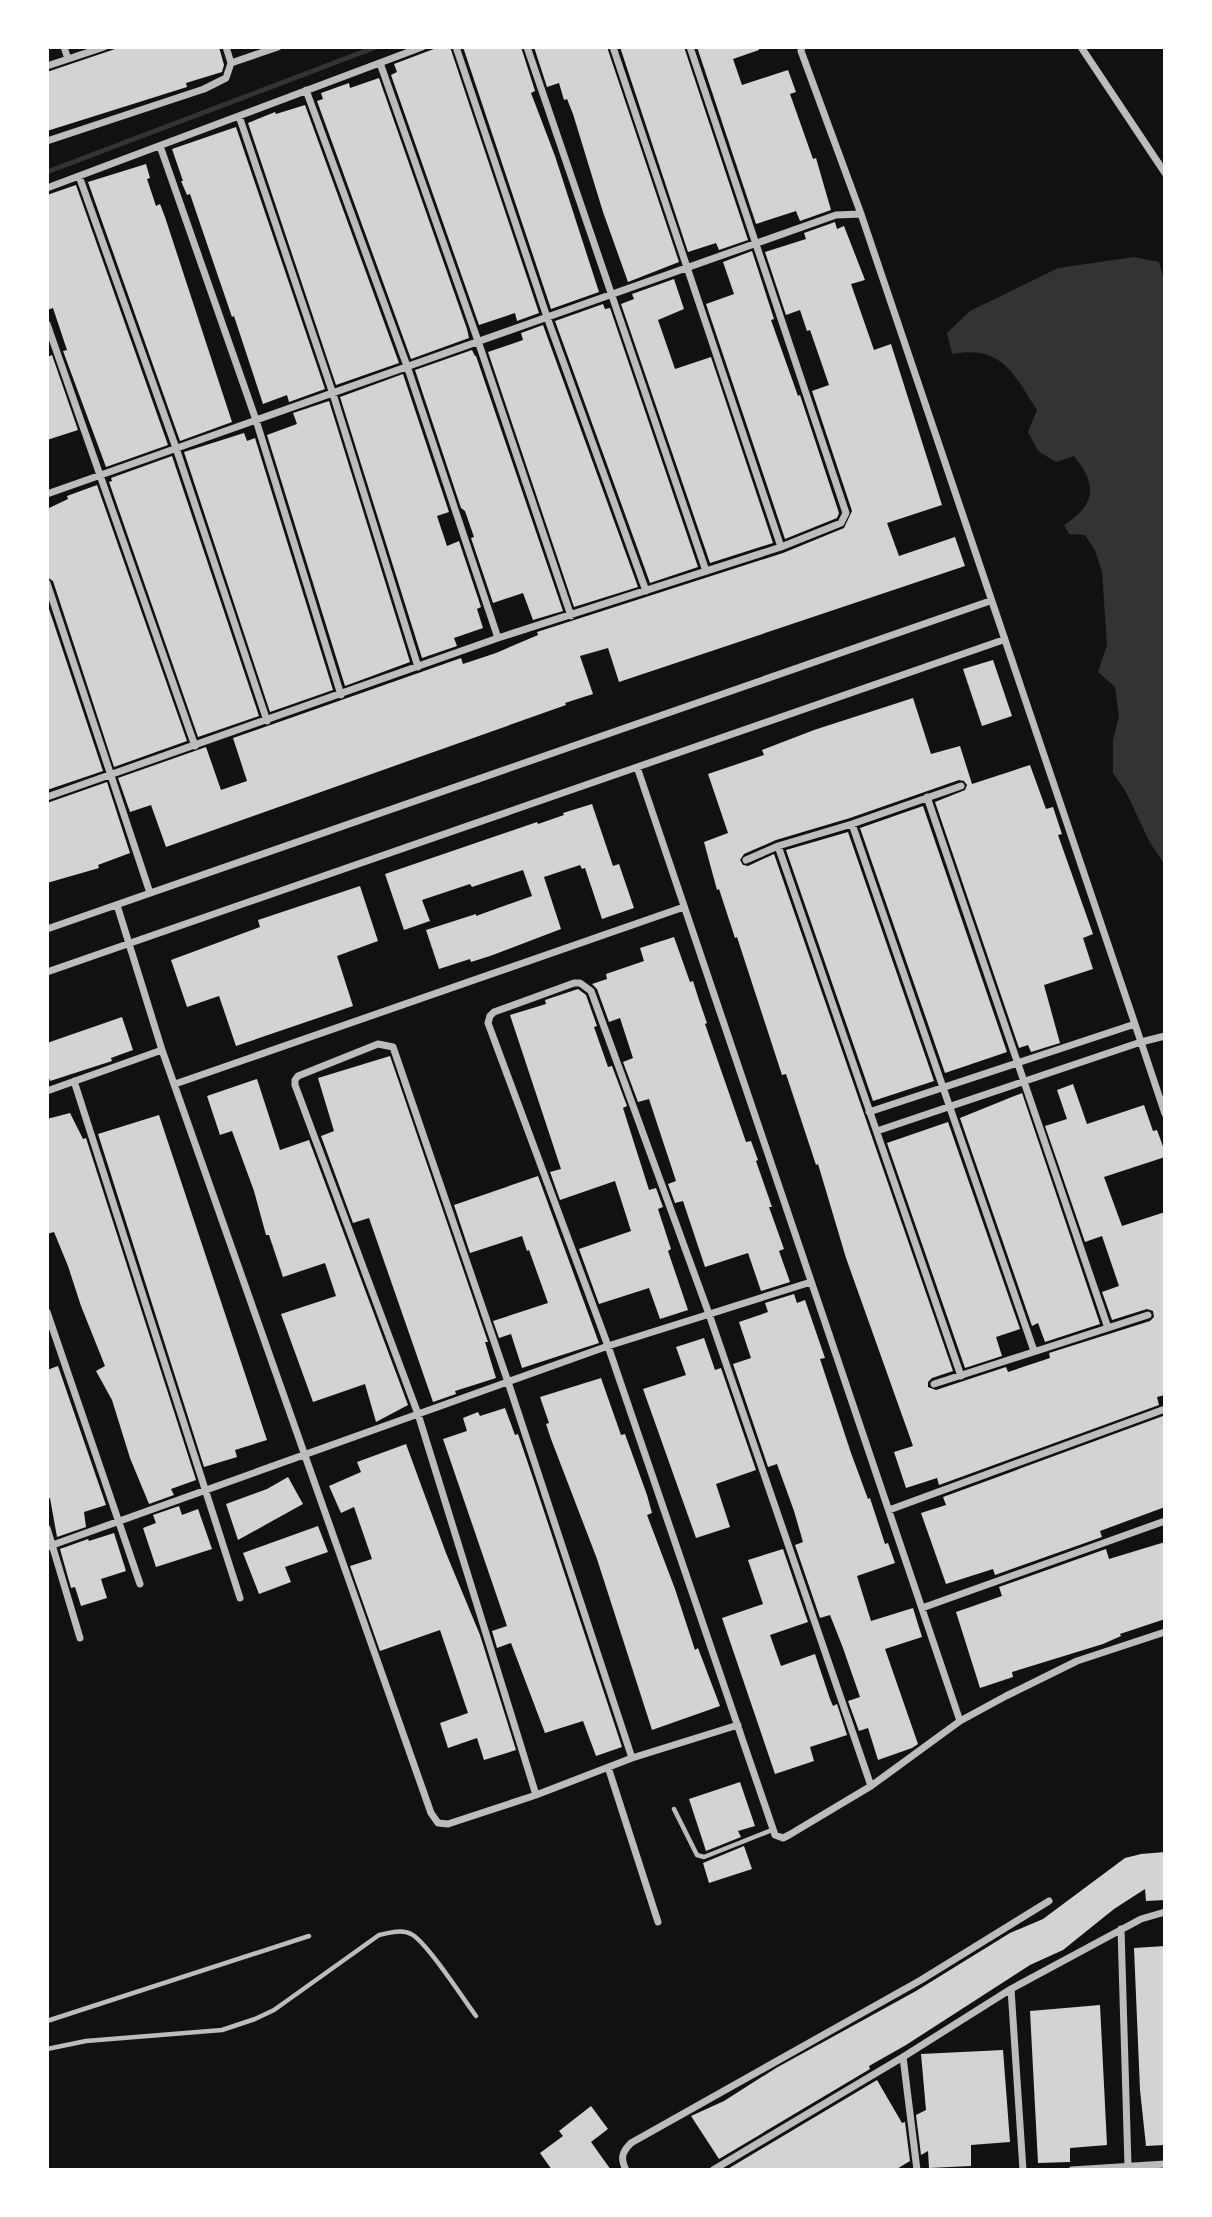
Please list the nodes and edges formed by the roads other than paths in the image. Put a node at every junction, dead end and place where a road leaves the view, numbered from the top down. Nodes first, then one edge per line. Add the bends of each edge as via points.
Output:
1 (64, 47) edge
2 (104, 47) edge
3 (226, 47) edge
4 (278, 47) edge
5 (422, 47) edge
6 (456, 47) edge
7 (527, 47) edge
8 (612, 47) edge
9 (690, 47) edge
10 (802, 47) edge
11 (1081, 47) edge
12 (68, 59) junction
13 (231, 63) junction
14 (380, 63) junction
15 (47, 66) edge
16 (306, 90) junction
17 (239, 116) junction
18 (47, 141) edge
19 (160, 146) junction
20 (1163, 169) edge
21 (79, 176) junction
22 (47, 188) edge
23 (861, 214) junction
24 (757, 243) junction
25 (687, 268) junction
26 (611, 294) junction
27 (547, 317) junction
28 (47, 324) edge
29 (478, 341) junction
30 (407, 366) junction
31 (333, 394) junction
32 (256, 420) junction
33 (176, 448) junction
34 (100, 475) junction
35 (47, 494) edge
36 (781, 547) junction
37 (706, 571) junction
38 (47, 583) edge
39 (646, 591) junction
40 (990, 601) junction
41 (570, 616) junction
42 (498, 638) junction
43 (1003, 640) junction
44 (418, 667) junction
45 (341, 695) junction
46 (267, 721) junction
47 (195, 746) junction
48 (637, 767) junction
49 (112, 775) junction
50 (961, 786) dead end
51 (47, 797) edge
52 (927, 797) junction
53 (852, 824) junction
54 (778, 846) junction
55 (746, 860) dead end
56 (150, 893) junction
57 (684, 907) junction
58 (118, 908) junction
59 (47, 929) edge
60 (128, 939) junction
61 (47, 972) edge
62 (1135, 1024) junction
63 (1165, 1036) edge
64 (1141, 1042) junction
65 (162, 1050) junction
66 (1018, 1062) junction
67 (74, 1081) junction
68 (1025, 1081) junction
69 (175, 1084) junction
70 (943, 1087) junction
71 (47, 1091) edge
72 (949, 1107) junction
73 (869, 1112) junction
74 (1165, 1114) edge
75 (877, 1131) junction
76 (811, 1282) junction
77 (47, 1312) edge
78 (709, 1314) junction
79 (1148, 1315) dead end
80 (1108, 1328) junction
81 (608, 1346) junction
82 (1034, 1351) junction
83 (961, 1376) junction
84 (508, 1382) junction
85 (934, 1384) dead end
86 (1165, 1409) edge
87 (418, 1413) junction
88 (305, 1454) junction
89 (207, 1491) junction
90 (889, 1510) junction
91 (1165, 1521) edge
92 (120, 1522) junction
93 (47, 1528) edge
94 (50, 1546) edge
95 (139, 1584) dead end
96 (240, 1598) dead end
97 (922, 1608) junction
98 (1165, 1632) edge
99 (80, 1638) dead end
100 (960, 1721) junction
101 (738, 1725) junction
102 (632, 1758) junction
103 (608, 1767) junction
104 (871, 1786) junction
105 (536, 1794) junction
106 (674, 1809) dead end
107 (772, 1830) junction
108 (1049, 1901) dead end
109 (1165, 1912) edge
110 (658, 1922) dead end
111 (1121, 1929) junction
112 (309, 1936) dead end
113 (1011, 1989) junction
114 (476, 2016) dead end
115 (47, 2021) edge
116 (47, 2049) edge
117 (903, 2057) junction
118 (1165, 2164) edge
119 (1128, 2166) junction
120 (626, 2170) edge
121 (713, 2170) edge
122 (917, 2170) edge
123 (1023, 2170) edge
124 (1072, 2170) edge

1 - 12 street
2 - 12 street
3 - 13 street
4 - 13 street
5 - 14 street
6 - 27 street
7 - 26 street
8 - 25 street
9 - 24 street
10 - 23 street
11 - 20 street
12 - 15 street
13 - 18 street via 226,78 204,89
14 - 16 street
14 - 29 street
16 - 17 street
16 - 30 street
17 - 19 street
17 - 31 street
19 - 21 street
19 - 32 street
21 - 22 street
21 - 33 street
23 - 24 street via 836,215
23 - 40 street
24 - 25 street
24 - 36 street via 846,513 841,523
25 - 26 street
25 - 36 street
26 - 27 street
26 - 37 street
27 - 29 street
27 - 39 street
28 - 34 street
29 - 30 street
29 - 41 street
30 - 31 street
30 - 42 street
31 - 32 street
31 - 44 street
32 - 33 street
32 - 45 street
33 - 34 street
33 - 46 street
34 - 35 street
34 - 47 street
36 - 37 street
37 - 39 street
38 - 49 street
39 - 41 street
40 - 43 street
40 - 56 street
41 - 42 street
42 - 44 street
43 - 48 street
43 - 62 street
44 - 45 street
45 - 46 street
46 - 47 street
47 - 49 street
48 - 57 street
48 - 60 street
49 - 51 street
49 - 56 street
50 - 52 street
52 - 53 street
52 - 66 street
53 - 54 street
53 - 70 street
54 - 55 street
54 - 73 street
56 - 58 street
57 - 69 street
57 - 76 street
58 - 59 street
58 - 60 street
60 - 61 street
60 - 65 street
62 - 64 street
62 - 66 street
63 - 64 street
64 - 68 street
64 - 74 street
65 - 67 street
65 - 69 street
66 - 68 street
66 - 70 street
67 - 71 street
67 - 89 street
68 - 72 street
68 - 80 street
69 - 88 street
70 - 72 street
70 - 73 street
72 - 75 street
72 - 82 street
73 - 75 street
75 - 83 street
76 - 78 street
76 - 90 street
77 - 92 street
78 - 81 street
78 - 81 street via 591,991 574,983 494,1012 488,1023
78 - 104 street
79 - 80 street
80 - 82 street
81 - 84 street
81 - 101 street
82 - 83 street
83 - 85 street
84 - 87 street
84 - 87 street via 393,1047 378,1044 299,1076 295,1085
84 - 102 street
86 - 90 street
87 - 88 street
87 - 105 street
88 - 89 street
88 - 105 street via 430,1813 438,1823 448,1824
89 - 92 street
89 - 96 street
90 - 97 street
91 - 97 street
92 - 94 street
92 - 95 street
93 - 94 street
94 - 99 street
97 - 100 street
98 - 100 street via 1077,1661
100 - 104 street
101 - 102 street
101 - 107 street
102 - 103 street
103 - 105 street
103 - 110 street
104 - 107 street via 783,1838
106 - 107 lane via 697,1855 704,1857
108 - 120 street via 921,1980 631,2143 623,2151
109 - 111 street
111 - 113 street
111 - 119 street
112 - 115 lane
113 - 117 street
113 - 123 street
114 - 116 lane via 424,1946 411,1933 393,1932 379,1935 274,2010 222,2030 86,2041
117 - 121 street
117 - 122 street
118 - 119 street
119 - 124 street

